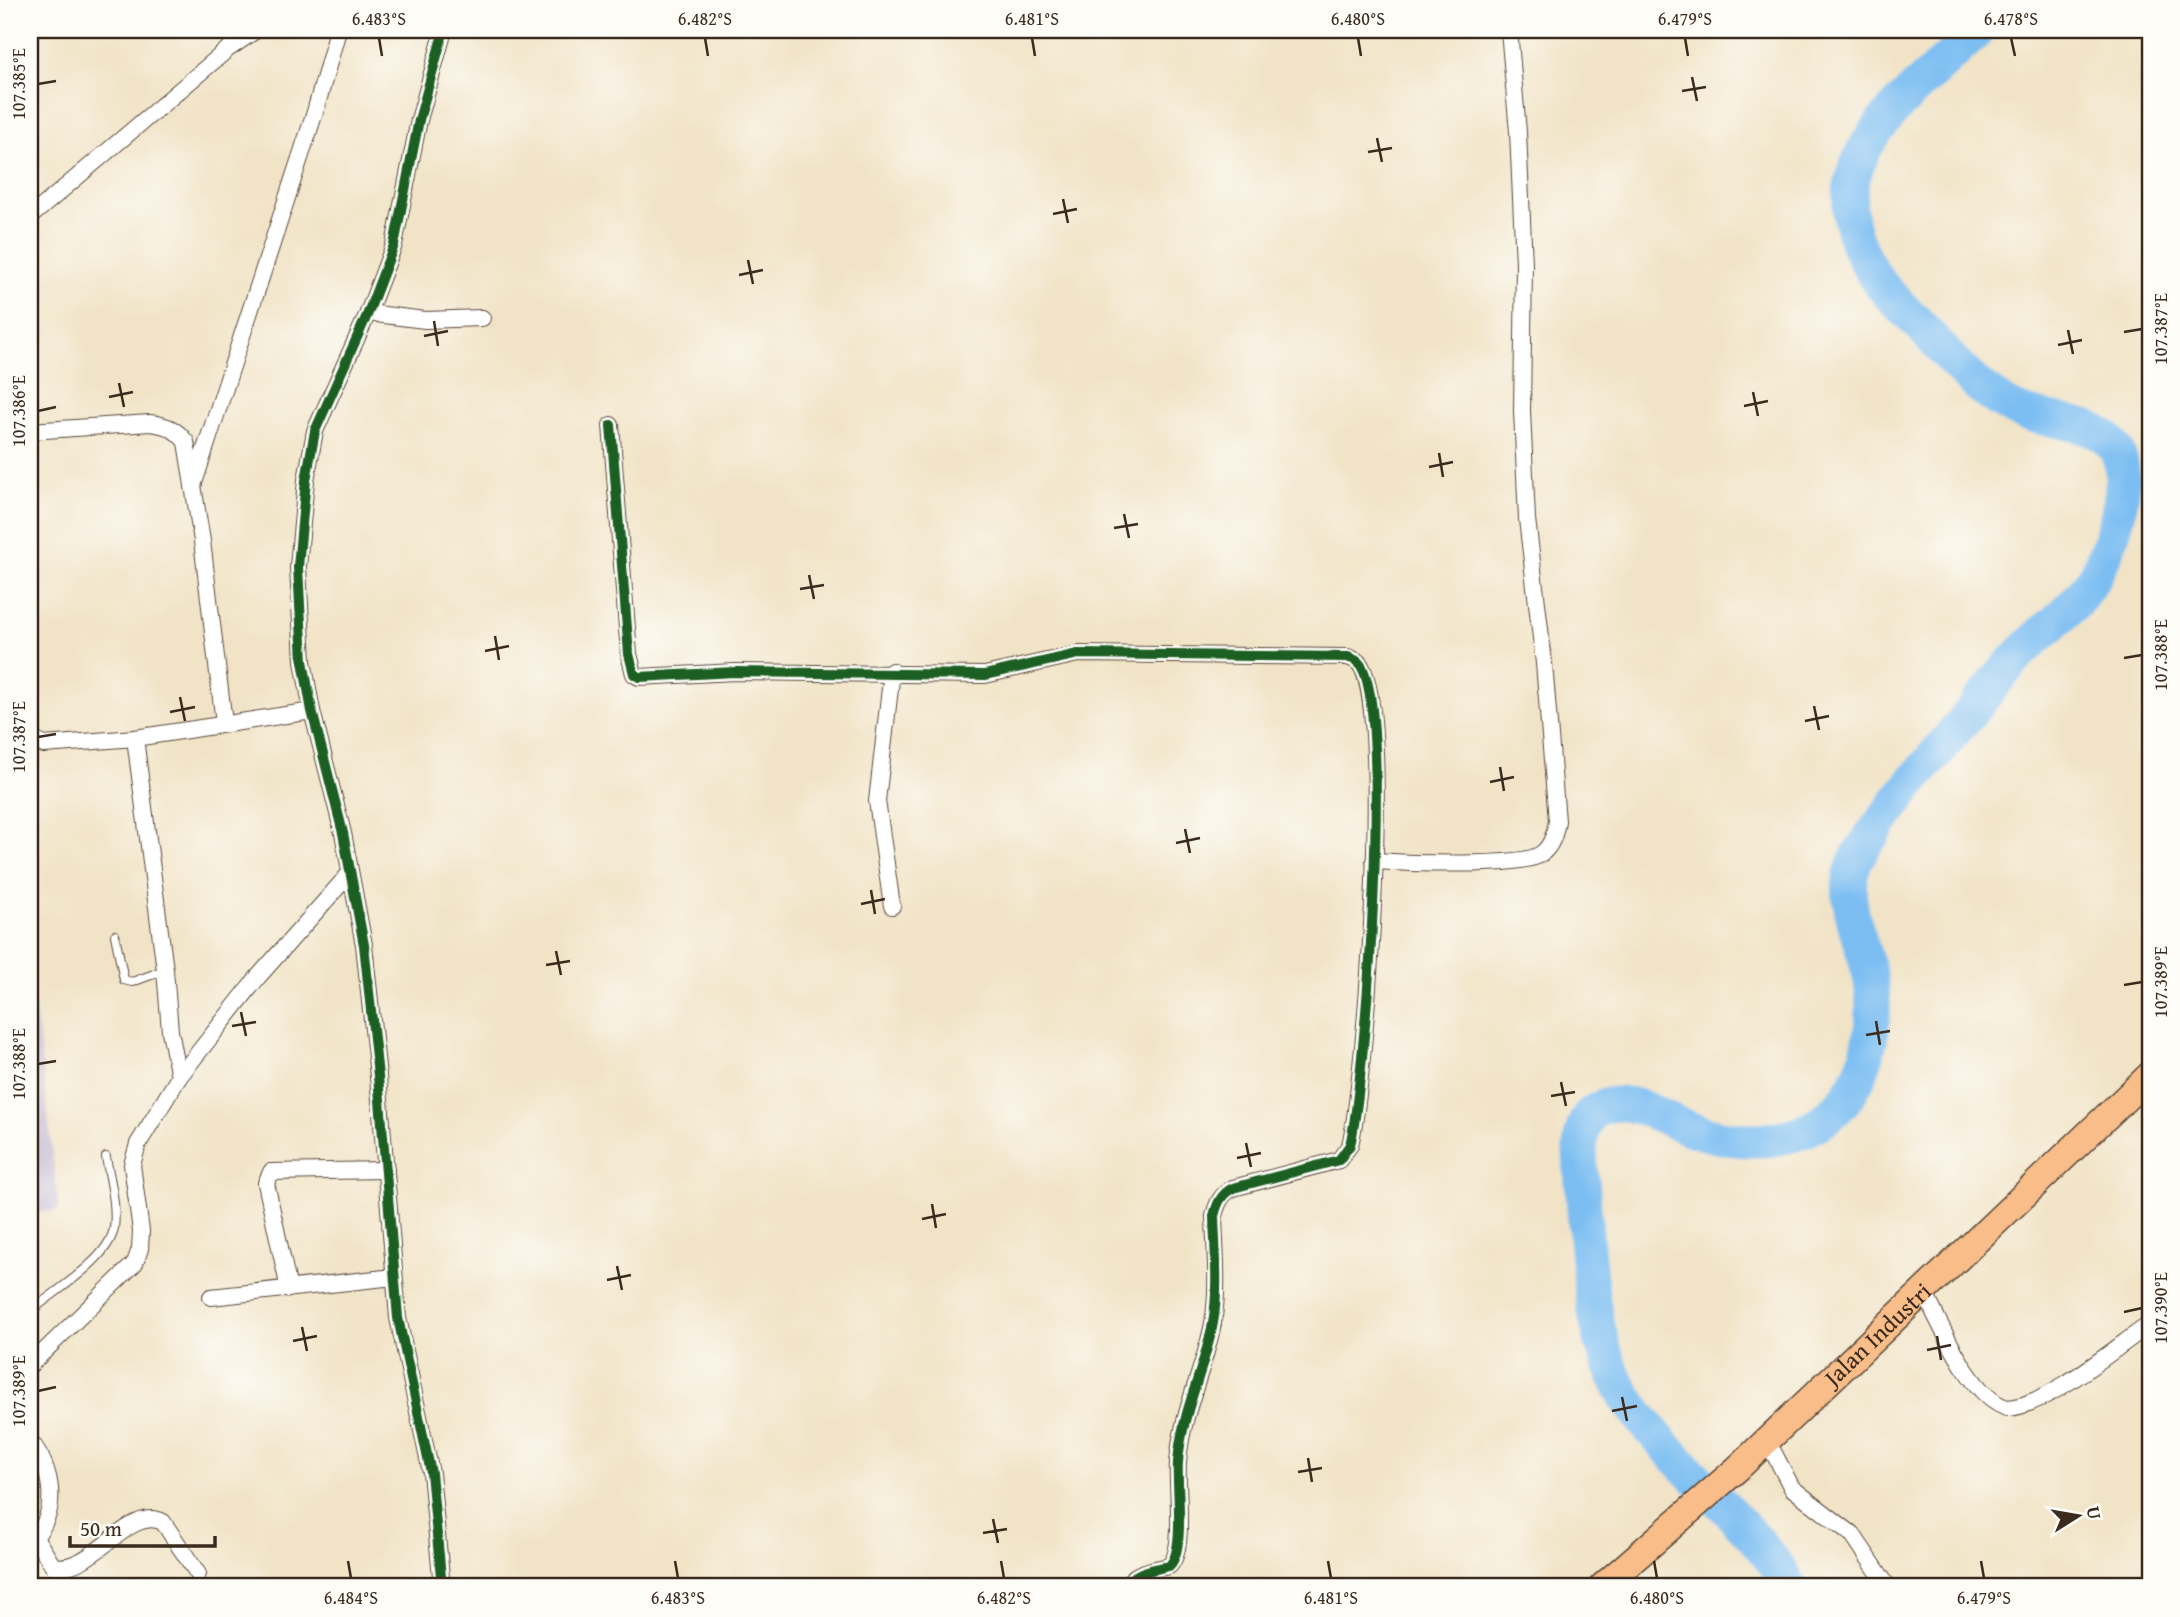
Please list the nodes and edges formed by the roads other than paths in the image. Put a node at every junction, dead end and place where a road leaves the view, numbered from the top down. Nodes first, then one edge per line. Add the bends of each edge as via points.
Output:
1 (256, 30) edge
2 (330, 30) edge
3 (444, 30) edge
4 (1508, 30) edge
5 (336, 38) edge
6 (30, 217) edge
7 (368, 313) junction
8 (482, 318) dead end
9 (611, 425) dead end
10 (30, 431) edge
11 (193, 486) junction
12 (892, 671) junction
13 (312, 711) junction
14 (224, 723) junction
15 (135, 738) junction
16 (35, 743) edge
17 (1374, 861) junction
18 (350, 873) junction
19 (892, 906) dead end
20 (115, 935) dead end
21 (165, 970) junction
22 (2150, 1075) edge
23 (179, 1077) junction
24 (106, 1157) dead end
25 (386, 1170) junction
26 (394, 1277) junction
27 (289, 1289) junction
28 (1924, 1292) junction
29 (211, 1297) dead end
30 (30, 1312) edge
31 (2150, 1324) edge
32 (30, 1365) edge
33 (1767, 1440) junction
34 (30, 1441) edge
35 (32, 1539) edge
36 (53, 1566) junction
37 (198, 1574) dead end
38 (67, 1587) edge
39 (443, 1587) edge
40 (1126, 1587) edge
41 (1602, 1587) edge
42 (1888, 1587) edge

1 - 6 street
2 - 5 street
3 - 7 street via 419,120 394,245
4 - 17 street via 1524,264 1522,411 1527,519 1557,821 1550,845 1532,858 1445,865
5 - 11 street
7 - 8 street via 425,320
7 - 13 street via 315,430 306,480 298,567 303,661
9 - 12 street via 634,674 654,678 735,672
10 - 11 street via 166,425 186,442
11 - 14 street
12 - 17 street via 985,675 1079,654 1348,657 1357,662 1368,693 1376,757
12 - 19 street via 877,801
13 - 14 street
13 - 18 street
14 - 15 street
15 - 16 street
15 - 21 street
17 - 40 street via 1367,1013 1350,1145 1339,1160 1233,1188 1217,1205 1216,1303 1181,1436 1177,1553 1168,1566 1130,1578
18 - 23 street via 258,977
18 - 25 street via 364,945
20 - 21 lane via 124,980 132,982
21 - 23 street
22 - 28 main road, Jalan Industri
23 - 32 street via 134,1152 141,1231 135,1263
24 - 30 lane via 115,1207 114,1230 105,1251
25 - 26 street
25 - 27 street via 271,1172 266,1183
26 - 27 street
26 - 39 street via 398,1318 431,1473
27 - 29 street
28 - 31 street via 1965,1369 1992,1399 2008,1408 2065,1384
28 - 33 main road, Jalan Industri
33 - 41 main road, Jalan Industri
33 - 42 street via 1792,1488 1853,1535
34 - 35 street via 50,1479 45,1520
35 - 36 street
36 - 37 street via 72,1566 137,1522 158,1519
36 - 38 street

